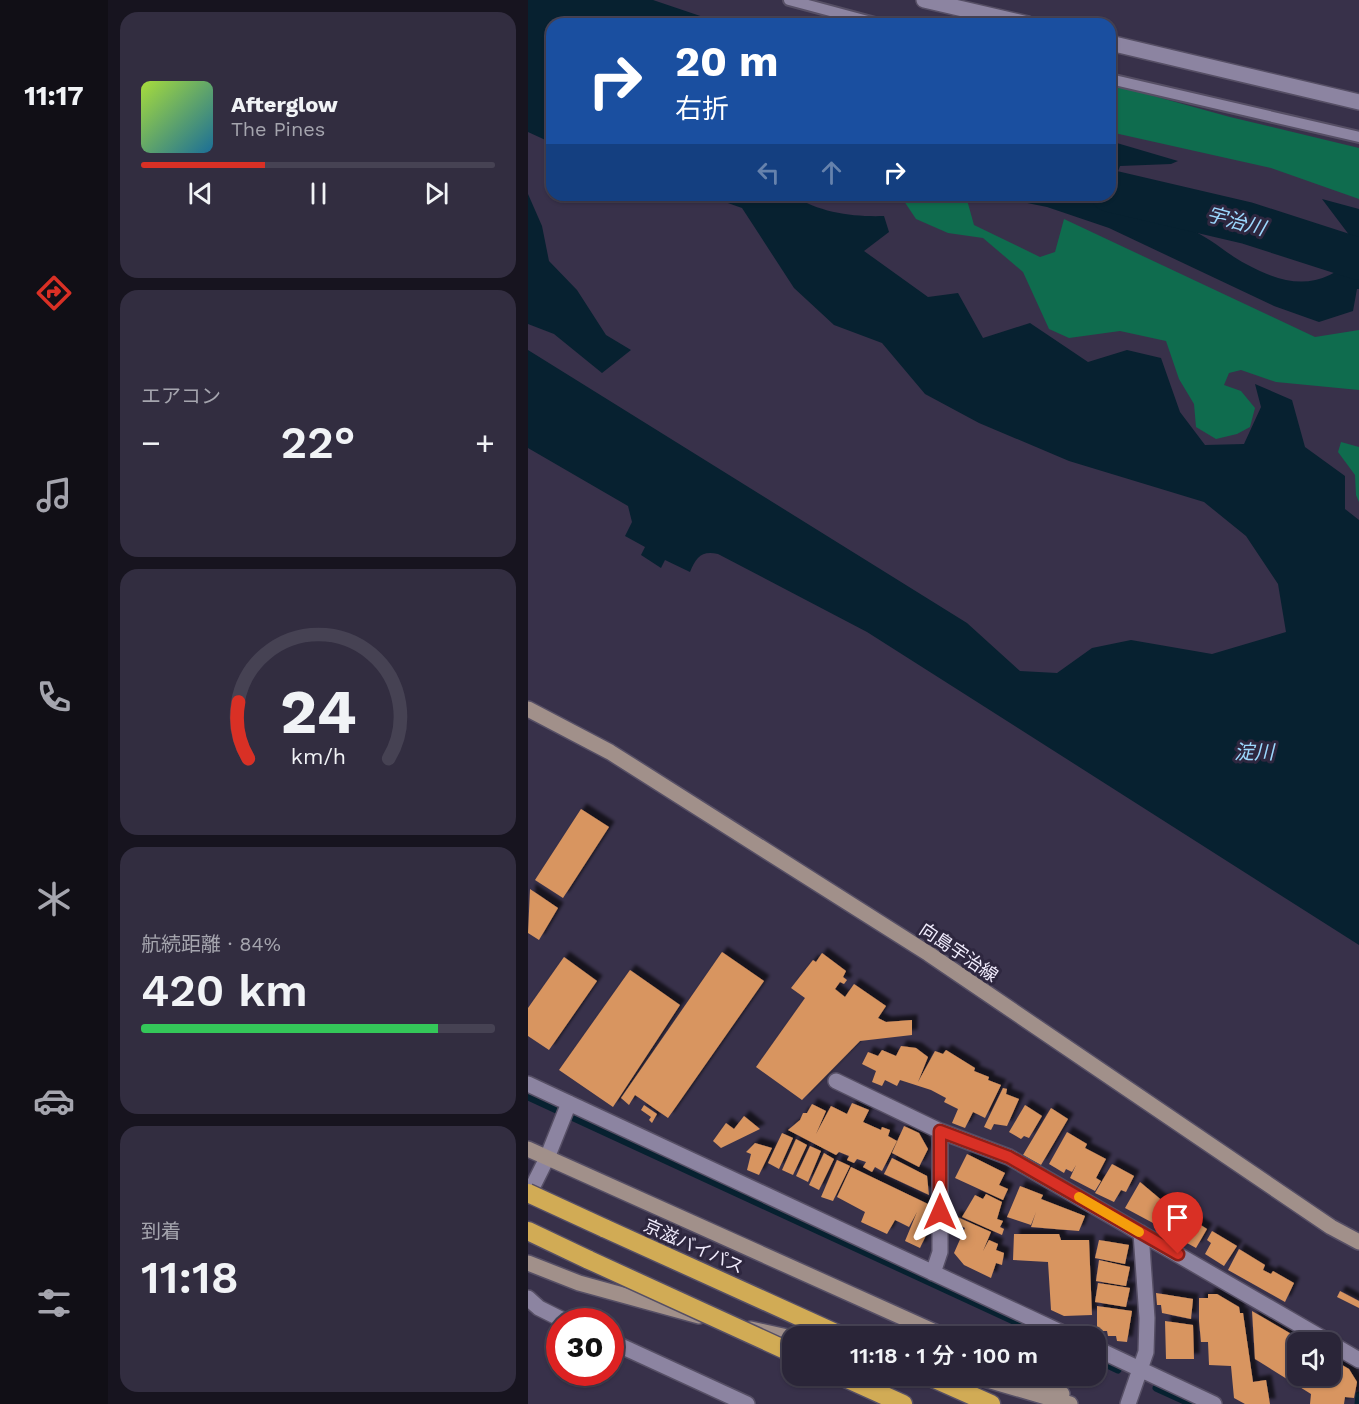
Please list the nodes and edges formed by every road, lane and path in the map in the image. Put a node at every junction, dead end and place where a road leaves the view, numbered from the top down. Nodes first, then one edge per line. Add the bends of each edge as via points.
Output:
1 (789, 0) edge
2 (924, 0) edge
3 (856, 18) edge
4 (1002, 18) edge
5 (1116, 44) edge
6 (1116, 80) edge
7 (1359, 102) edge
8 (1359, 137) edge
9 (528, 710) edge
10 (836, 1081) dead end
11 (528, 1084) edge
12 (569, 1104) junction
13 (940, 1131) junction
14 (528, 1149) edge
15 (547, 1158) junction
16 (528, 1194) edge
17 (528, 1232) edge
18 (1142, 1233) junction
19 (1359, 1242) edge
20 (528, 1263) edge
21 (933, 1273) junction
22 (528, 1298) edge
23 (546, 1312) edge
24 (820, 1326) edge
25 (922, 1326) edge
26 (1047, 1326) edge
27 (1311, 1332) edge
28 (782, 1336) edge
29 (624, 1347) edge
30 (782, 1348) edge
31 (1341, 1349) edge
32 (1106, 1353) edge
33 (1359, 1360) edge
34 (1141, 1370) junction
35 (863, 1386) edge
36 (950, 1386) edge
37 (1008, 1386) edge
38 (1047, 1386) edge
39 (747, 1404) edge
40 (903, 1404) edge
41 (990, 1404) edge
42 (1070, 1404) edge
43 (1080, 1404) edge
44 (1128, 1404) edge
45 (1214, 1404) edge

1 - 3 lane
2 - 4 street
5 - 7 street
6 - 8 lane
9 - 19 main road, 向島宇治線 via 610,752 929,954 1331,1227
10 - 13 street
11 - 12 street
12 - 15 street
12 - 21 street
13 - 18 street via 1009,1157
13 - 21 street via 940,1252
14 - 15 main road
15 - 16 street
15 - 25 main road
16 - 24 highway, 京滋バイパス, bridge
17 - 30 highway, bridge
18 - 27 street
18 - 34 street via 1147,1318
20 - 28 main road via 579,1283 675,1311
21 - 26 street
22 - 23 street
29 - 39 street
31 - 33 street
32 - 34 street
34 - 44 street
34 - 45 street
35 - 40 highway
36 - 41 highway
37 - 42 main road
38 - 43 main road

